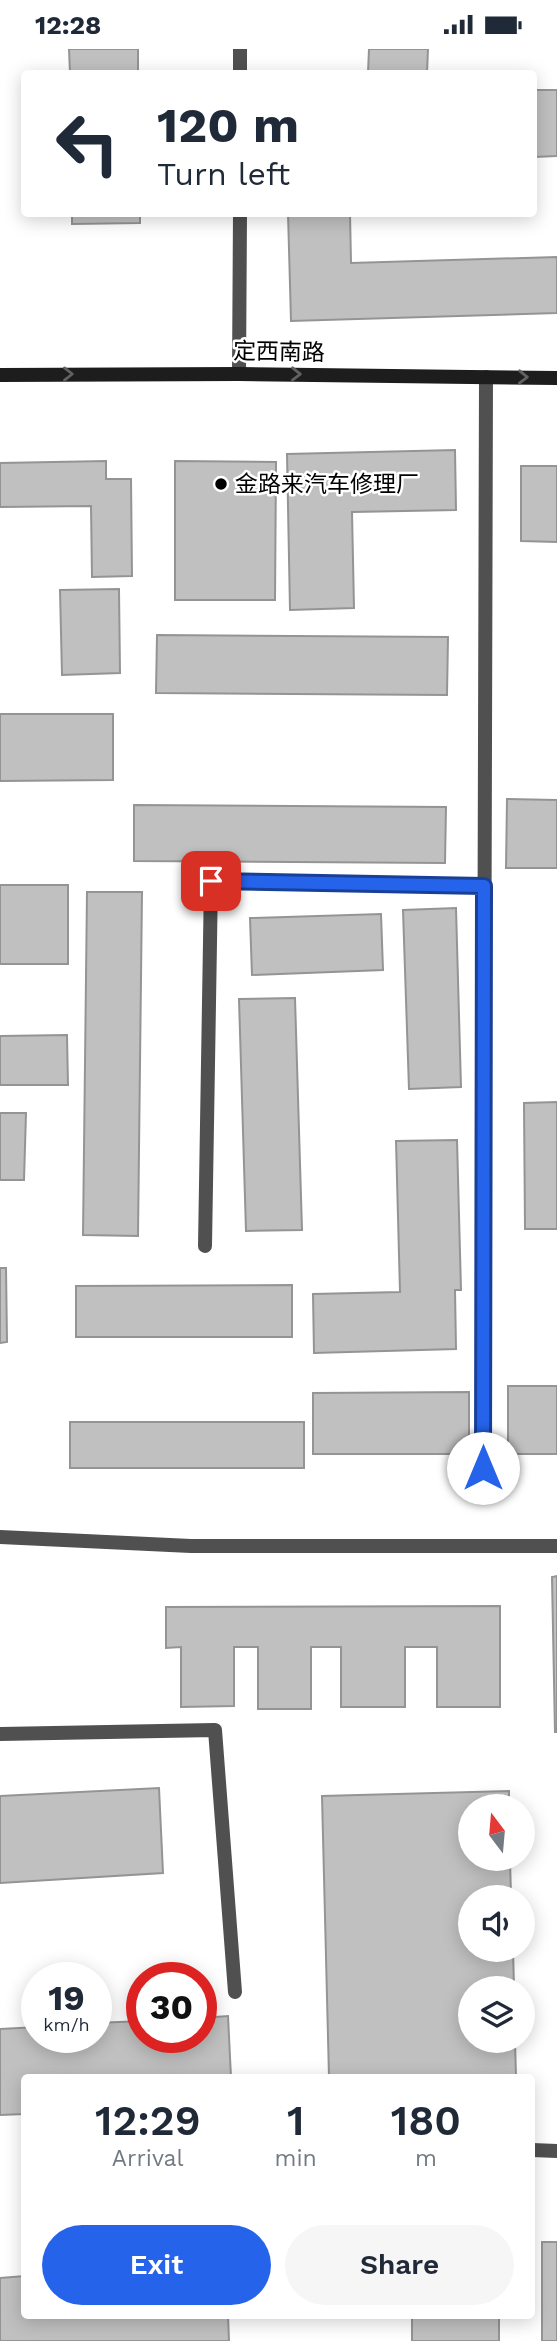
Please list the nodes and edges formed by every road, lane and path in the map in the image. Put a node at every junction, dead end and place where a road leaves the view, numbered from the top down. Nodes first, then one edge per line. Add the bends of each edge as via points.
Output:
1 (240, 49) edge
2 (240, 70) edge
3 (240, 217) edge
4 (239, 374) junction
5 (0, 375) edge
6 (486, 377) junction
7 (557, 378) edge
8 (484, 886) junction
9 (205, 1246) dead end
10 (483, 1468) dead end
11 (0, 1537) edge
12 (557, 1546) edge
13 (0, 1734) edge
14 (235, 1992) dead end
15 (535, 2150) edge
16 (557, 2151) edge

1 - 2 street
3 - 4 street
5 -> 4 main road, 定西南路
4 -> 6 main road, 定西南路
6 -> 7 main road, 定西南路
6 - 8 street
8 - 9 street via 211,881
8 - 10 street
11 - 12 street via 191,1546
13 - 14 street via 215,1730
15 - 16 street

